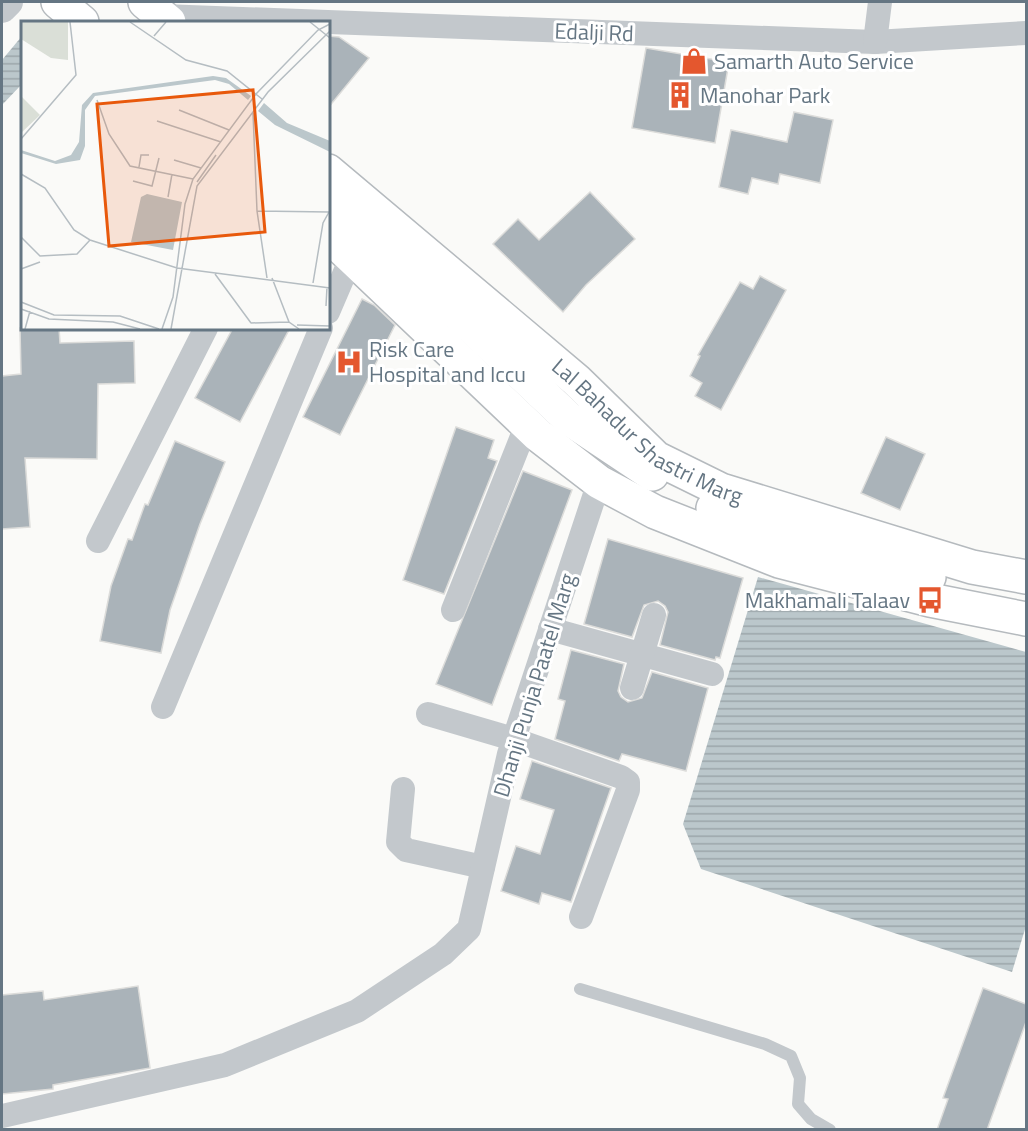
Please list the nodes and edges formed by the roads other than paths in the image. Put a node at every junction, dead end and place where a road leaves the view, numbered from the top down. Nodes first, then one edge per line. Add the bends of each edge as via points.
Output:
1 (8, 2) edge
2 (58, 2) edge
3 (880, 2) edge
4 (2, 8) edge
5 (158, 13) edge
6 (81, 21) edge
7 (1026, 33) edge
8 (875, 42) junction
9 (330, 173) edge
10 (334, 223) edge
11 (330, 282) edge
12 (205, 330) edge
13 (320, 330) edge
14 (528, 424) junction
15 (599, 482) junction
16 (98, 542) dead end
17 (1026, 578) edge
18 (1026, 601) edge
19 (453, 610) dead end
20 (654, 615) dead end
21 (1026, 619) edge
22 (550, 630) junction
23 (643, 655) junction
24 (712, 674) dead end
25 (632, 688) dead end
26 (163, 707) dead end
27 (428, 714) dead end
28 (513, 739) junction
29 (403, 789) dead end
30 (483, 867) junction
31 (581, 917) dead end
32 (580, 989) dead end
33 (2, 1116) edge
34 (830, 1130) edge

1 - 4 street
2 - 6 main road
3 - 8 street
5 - 8 street, Edalji Rd
7 - 8 street, Edalji Rd
9 - 17 main road, Lal Bahadur Shastri Marg via 576,380 656,458 720,490 972,567
10 - 11 street
10 - 14 main road
10 - 18 main road via 408,267 568,418 660,479 736,521
12 - 16 street
13 - 26 street
14 - 15 main road
14 - 19 street
15 - 21 main road via 655,512 779,561 930,600
15 - 22 street, Dhanji Punja Paatel Marg
20 - 23 street
22 - 23 street
22 - 28 street, Dhanji Punja Paatel Marg
23 - 24 street
23 - 25 street
27 - 28 street
28 - 30 street, Dhanji Punja Paatel Marg
28 - 31 street via 628,782
29 - 30 street via 398,842 406,850
30 - 33 street, Dhanji Punja Paatel Marg via 470,929 443,954 357,1011 225,1065
32 - 34 lane via 765,1044 791,1056 800,1078 798,1104 811,1119

